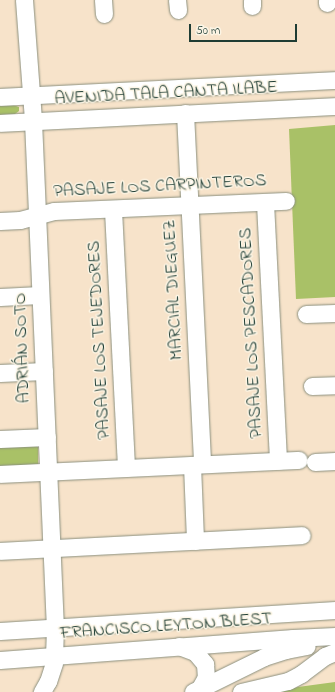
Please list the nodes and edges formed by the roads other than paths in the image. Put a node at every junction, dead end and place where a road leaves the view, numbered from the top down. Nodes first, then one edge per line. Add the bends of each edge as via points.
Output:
1 (24, 0) edge
2 (335, 80) edge
3 (31, 95) junction
4 (0, 97) edge
5 (335, 106) edge
6 (185, 113) junction
7 (33, 121) junction
8 (0, 123) edge
9 (286, 201) dead end
10 (265, 203) junction
11 (190, 205) junction
12 (113, 210) junction
13 (37, 215) junction
14 (0, 221) edge
15 (40, 295) junction
16 (0, 297) edge
17 (335, 313) edge
18 (306, 314) dead end
19 (44, 371) junction
20 (0, 373) edge
21 (335, 385) edge
22 (312, 386) dead end
23 (46, 437) junction
24 (0, 439) edge
25 (278, 461) junction
26 (335, 461) edge
27 (197, 464) junction
28 (126, 468) junction
29 (48, 471) junction
30 (0, 474) edge
31 (302, 535) dead end
32 (195, 541) junction
33 (52, 549) junction
34 (0, 551) edge
35 (335, 610) edge
36 (55, 628) junction
37 (0, 631) edge
38 (335, 636) edge
39 (335, 643) edge
40 (179, 646) junction
41 (335, 652) edge
42 (55, 656) junction
43 (0, 660) edge
44 (246, 665) junction
45 (196, 690) edge
46 (243, 691) edge
47 (42, 692) edge

1 - 3 street, ADRIÁN SOTO
2 - 3 street, AVENIDA TALA CANTA ILABE
3 - 4 street, AVENIDA TALA CANTA ILABE
3 - 7 street, ADRIÁN SOTO
5 - 6 street, AVENIDA TALA CANTA ILABE
6 - 7 street, AVENIDA TALA CANTA ILABE
6 - 11 street, MARCIAL DIEGUEZ
7 - 8 street, AVENIDA TALA CANTA ILABE
7 - 13 street, ADRIÁN SOTO
9 - 10 street, PASAJE LOS CARPINTEROS
10 - 11 street, PASAJE LOS CARPINTEROS
10 - 25 street, PASAJE LOS PESCADORES
11 - 12 street, PASAJE LOS CARPINTEROS
11 - 27 street, MARCIAL DIEGUEZ
12 - 13 street, PASAJE LOS CARPINTEROS via 54,211
12 - 28 street, PASAJE LOS TEJEDORES
13 - 14 street, PASAJE LOS CARPINTEROS via 20,220
13 - 15 street, ADRIÁN SOTO
15 - 16 street
15 - 19 street, ADRIÁN SOTO
17 - 18 street
19 - 20 street
19 - 23 street, ADRIÁN SOTO
21 - 22 street
23 - 24 street
23 - 29 street, ADRIÁN SOTO
25 - 26 street
25 - 27 street
27 - 28 street
27 - 32 street, MARCIAL DIEGUEZ
28 - 29 street
29 - 30 street
29 - 33 street, ADRIÁN SOTO
31 - 32 street
32 - 33 street
33 - 34 street
33 - 36 street, ADRIÁN SOTO
35 - 36 street, FRANCISCO LEYTON BLEST
36 - 37 street, FRANCISCO LEYTON BLEST
36 - 42 street, ADRIÁN SOTO
38 - 40 street, FRANCISCO LEYTON BLEST
39 - 44 street via 286,650
40 - 42 street, FRANCISCO LEYTON BLEST
40 - 45 street via 194,652 205,664 206,677
41 - 46 street via 288,681
42 - 43 street, FRANCISCO LEYTON BLEST
42 - 47 street, ADRIÁN SOTO
44 - 45 street
44 - 46 street via 260,673 258,680

